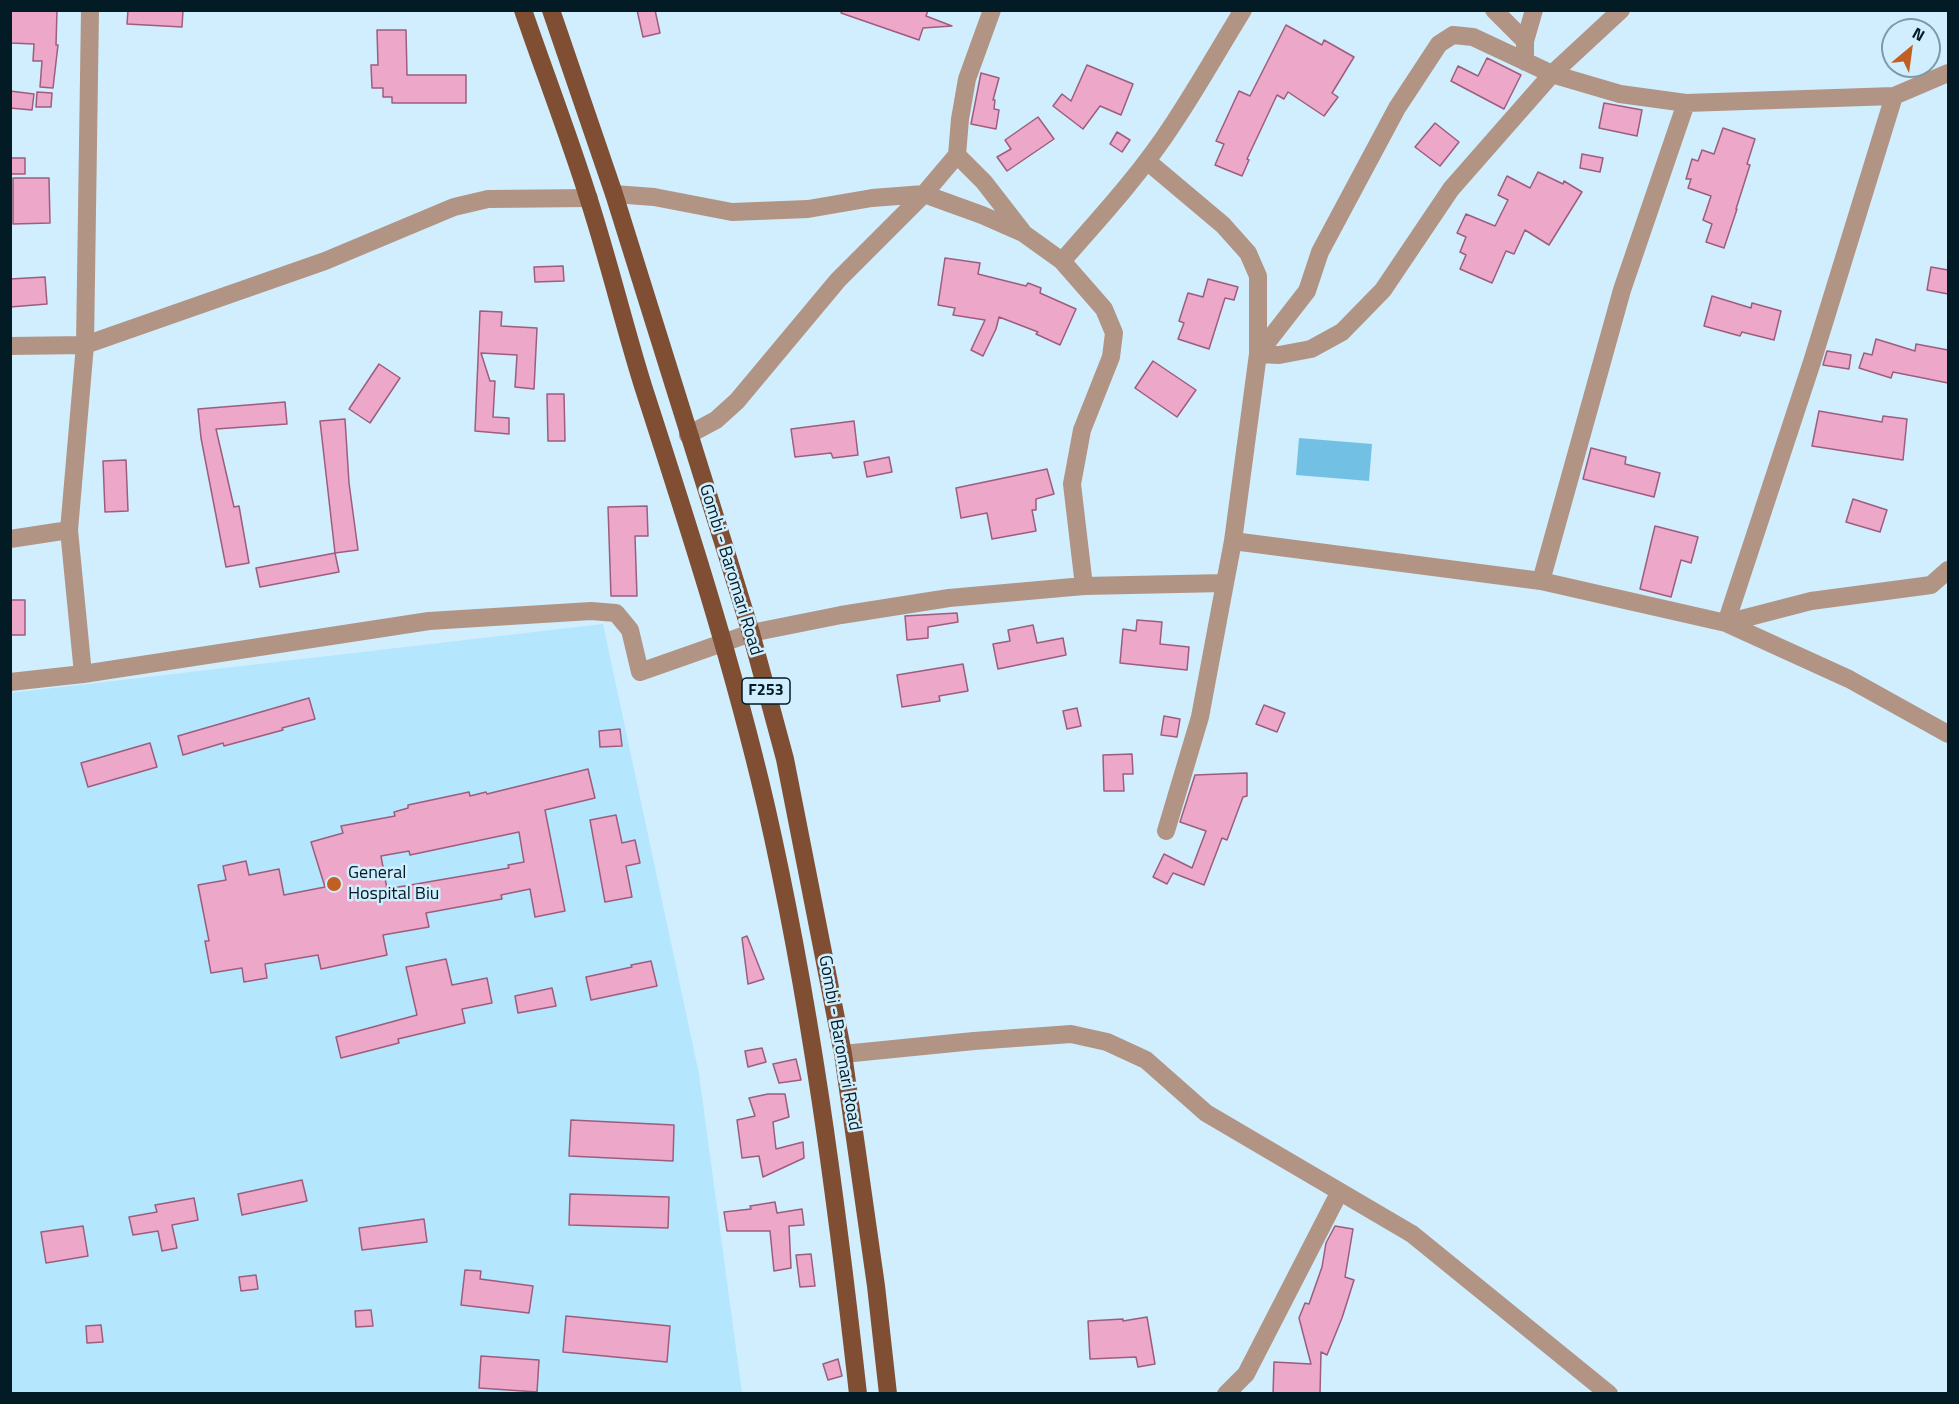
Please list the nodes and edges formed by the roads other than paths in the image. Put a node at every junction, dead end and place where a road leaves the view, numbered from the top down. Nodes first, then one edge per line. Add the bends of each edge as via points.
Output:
1 (90, 10) edge
2 (523, 10) edge
3 (551, 10) edge
4 (992, 10) edge
5 (1243, 10) edge
6 (1494, 10) edge
7 (1534, 10) edge
8 (1621, 10) edge
9 (1525, 42) junction
10 (1524, 62) junction
11 (1948, 73) edge
12 (1552, 75) junction
13 (1894, 96) junction
14 (1686, 103) junction
15 (957, 155) junction
16 (1147, 161) junction
17 (614, 194) junction
18 (924, 194) junction
19 (589, 198) junction
20 (1023, 233) junction
21 (1062, 261) junction
22 (85, 345) junction
23 (10, 346) edge
24 (1258, 354) junction
25 (688, 435) junction
26 (69, 530) junction
27 (10, 538) edge
28 (1233, 541) junction
29 (1948, 570) edge
30 (1541, 581) junction
31 (1225, 583) junction
32 (1084, 586) junction
33 (1726, 623) junction
34 (751, 633) junction
35 (723, 643) junction
36 (83, 674) junction
37 (10, 682) edge
38 (1948, 734) edge
39 (1166, 831) dead end
40 (843, 1054) junction
41 (1339, 1193) junction
42 (858, 1394) edge
43 (888, 1394) edge
44 (1226, 1394) edge
45 (1609, 1394) edge

1 - 22 street
2 - 19 main road, Gombi - Baromari Road / F253
3 - 17 main road, Gombi - Baromari Road / F253
4 - 15 street via 967,79
5 - 16 street
6 - 9 street
7 - 9 street
8 - 12 street
9 - 10 street
10 - 12 street
10 - 24 street via 1473,37 1453,35 1439,44 1397,108 1357,181 1320,252 1307,291
11 - 13 street
12 - 14 street via 1620,94
12 - 24 street via 1452,189 1383,290 1342,332 1311,349
13 - 14 street
13 - 33 street
14 - 30 street via 1622,290
15 - 18 street
15 - 20 street via 984,182
16 - 21 street
16 - 24 street via 1223,225 1248,253 1257,276
17 - 18 street via 654,197 732,212 808,210 872,198
17 - 25 main road, Gombi - Baromari Road / F253
18 - 20 street
18 - 25 street via 838,280 737,401 716,420
19 - 22 street via 488,199 454,207 325,261
19 - 35 main road, Gombi - Baromari Road / F253
20 - 21 street
21 - 32 street via 1104,309 1114,333 1111,357 1082,430 1072,484
22 - 23 street
22 - 26 street
24 - 28 street
25 - 34 main road, Gombi - Baromari Road / F253
26 - 27 street
26 - 36 street
28 - 30 street
28 - 31 street
29 - 33 street via 1931,585 1811,601
30 - 33 street
31 - 32 street
31 - 39 street via 1200,717
32 - 34 street via 949,598
33 - 38 street via 1849,679
34 - 35 street
34 - 40 main road, Gombi - Baromari Road / F253 via 784,759
35 - 36 street via 640,672 630,630 616,613 591,611 429,621
35 - 42 main road, Gombi - Baromari Road / F253 via 766,805 804,991 832,1174
36 - 37 street
40 - 41 street via 1071,1034 1107,1042 1146,1060 1206,1113
40 - 43 main road, Gombi - Baromari Road / F253
41 - 44 street via 1246,1374
41 - 45 street via 1412,1234

